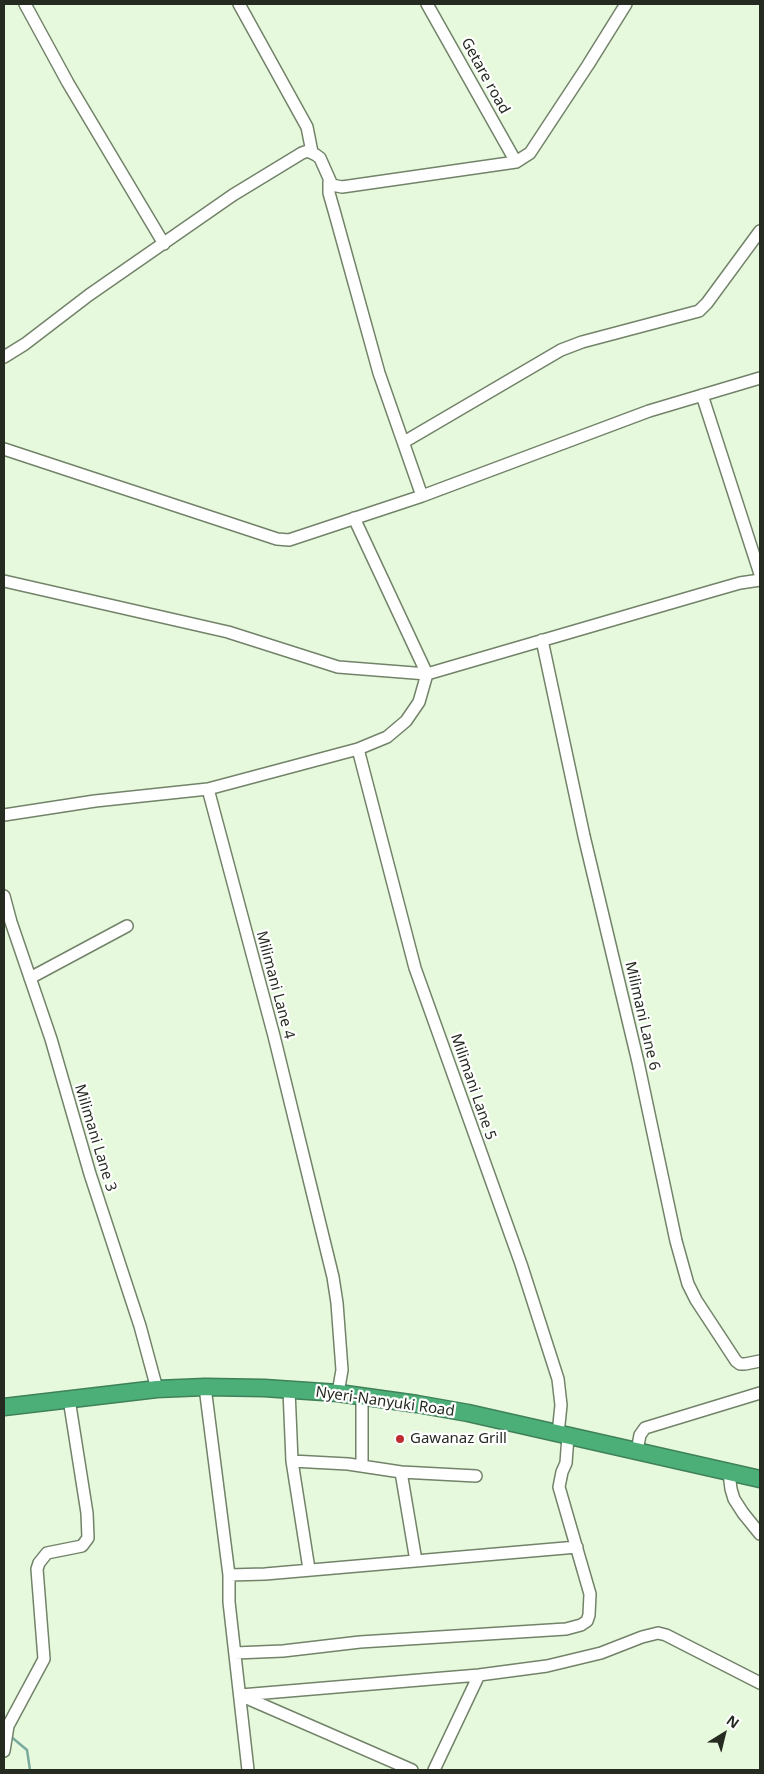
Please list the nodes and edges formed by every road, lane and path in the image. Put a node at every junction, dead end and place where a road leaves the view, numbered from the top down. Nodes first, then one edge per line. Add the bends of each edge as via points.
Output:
1 (25, 4) edge
2 (240, 4) edge
3 (427, 4) edge
4 (626, 4) edge
5 (312, 152) junction
6 (516, 162) junction
7 (329, 182) junction
8 (760, 231) edge
9 (164, 244) junction
10 (4, 357) edge
11 (760, 378) edge
12 (702, 395) junction
13 (404, 442) junction
14 (4, 449) edge
15 (422, 496) junction
16 (354, 518) junction
17 (760, 574) edge
18 (760, 580) edge
19 (4, 581) edge
20 (542, 640) junction
21 (427, 674) junction
22 (358, 749) junction
23 (208, 788) junction
24 (4, 815) edge
25 (4, 896) edge
26 (127, 926) dead end
27 (30, 978) junction
28 (760, 1360) edge
29 (205, 1387) junction
30 (157, 1389) junction
31 (288, 1390) junction
32 (338, 1393) junction
33 (760, 1393) edge
34 (362, 1396) junction
35 (70, 1399) junction
36 (4, 1407) edge
37 (563, 1435) junction
38 (637, 1451) junction
39 (292, 1461) junction
40 (362, 1466) junction
41 (401, 1472) junction
42 (729, 1473) junction
43 (476, 1476) dead end
44 (760, 1479) edge
45 (760, 1534) edge
46 (577, 1547) junction
47 (416, 1561) junction
48 (309, 1569) junction
49 (229, 1575) junction
50 (235, 1654) junction
51 (479, 1675) junction
52 (760, 1683) edge
53 (241, 1695) junction
54 (4, 1751) edge
55 (248, 1770) edge
56 (412, 1770) edge
57 (434, 1770) edge

1 - 9 street
2 - 5 street via 307,127
3 - 6 street, Getare road
4 - 6 street via 530,153
5 - 7 street via 320,158
5 - 9 street via 302,153 233,195
6 - 7 street via 351,187
7 - 13 street via 379,373
8 - 13 street via 699,311 561,350
9 - 10 street
11 - 12 street
12 - 15 street via 649,411
12 - 17 street
13 - 15 street
14 - 16 street via 278,540 296,539
15 - 16 street
16 - 21 street
18 - 20 street via 731,585
19 - 21 street via 228,632 338,667
20 - 21 street
20 - 28 street, Milimani Lane 6 via 688,1284 736,1362 745,1364
21 - 22 street via 419,702 406,721 387,737
22 - 23 street
22 - 37 street, Milimani Lane 5 via 415,968 521,1264 558,1379
23 - 24 street
23 - 32 street, Milimani Lane 4 via 274,1036 333,1278 342,1370
25 - 27 street, Milimani Lane 3
26 - 27 street
27 - 30 street, Milimani Lane 3
29 - 30 highway, Nyeri-Nanyuki Road
29 - 31 highway, Nyeri-Nanyuki Road
29 - 49 street
30 - 35 highway, Nyeri-Nanyuki Road
31 - 32 highway, Nyeri-Nanyuki Road
31 - 39 street
32 - 34 highway, Nyeri-Nanyuki Road
33 - 38 street via 645,1428 640,1434
34 - 37 highway, Nyeri-Nanyuki Road via 451,1410
34 - 40 street
35 - 36 highway, Nyeri-Nanyuki Road
35 - 54 street via 88,1538 82,1546 47,1554 37,1568 44,1659 8,1726
37 - 38 highway, Nyeri-Nanyuki Road
37 - 46 street, Milimani Lane 5 via 566,1463 559,1486
38 - 42 highway, Nyeri-Nanyuki Road
39 - 40 street
39 - 48 street
40 - 41 street
41 - 43 street
41 - 47 street
42 - 44 highway, Nyeri-Nanyuki Road
42 - 45 street via 734,1499
46 - 47 street
46 - 50 street, Milimani Lane 5 via 590,1594 589,1615 581,1625 566,1629 360,1642
47 - 48 street
48 - 49 street
49 - 50 street
50 - 53 street
51 - 52 street via 547,1666 602,1653 642,1636 658,1633
51 - 53 street
51 - 57 street
53 - 55 street
53 - 56 street

